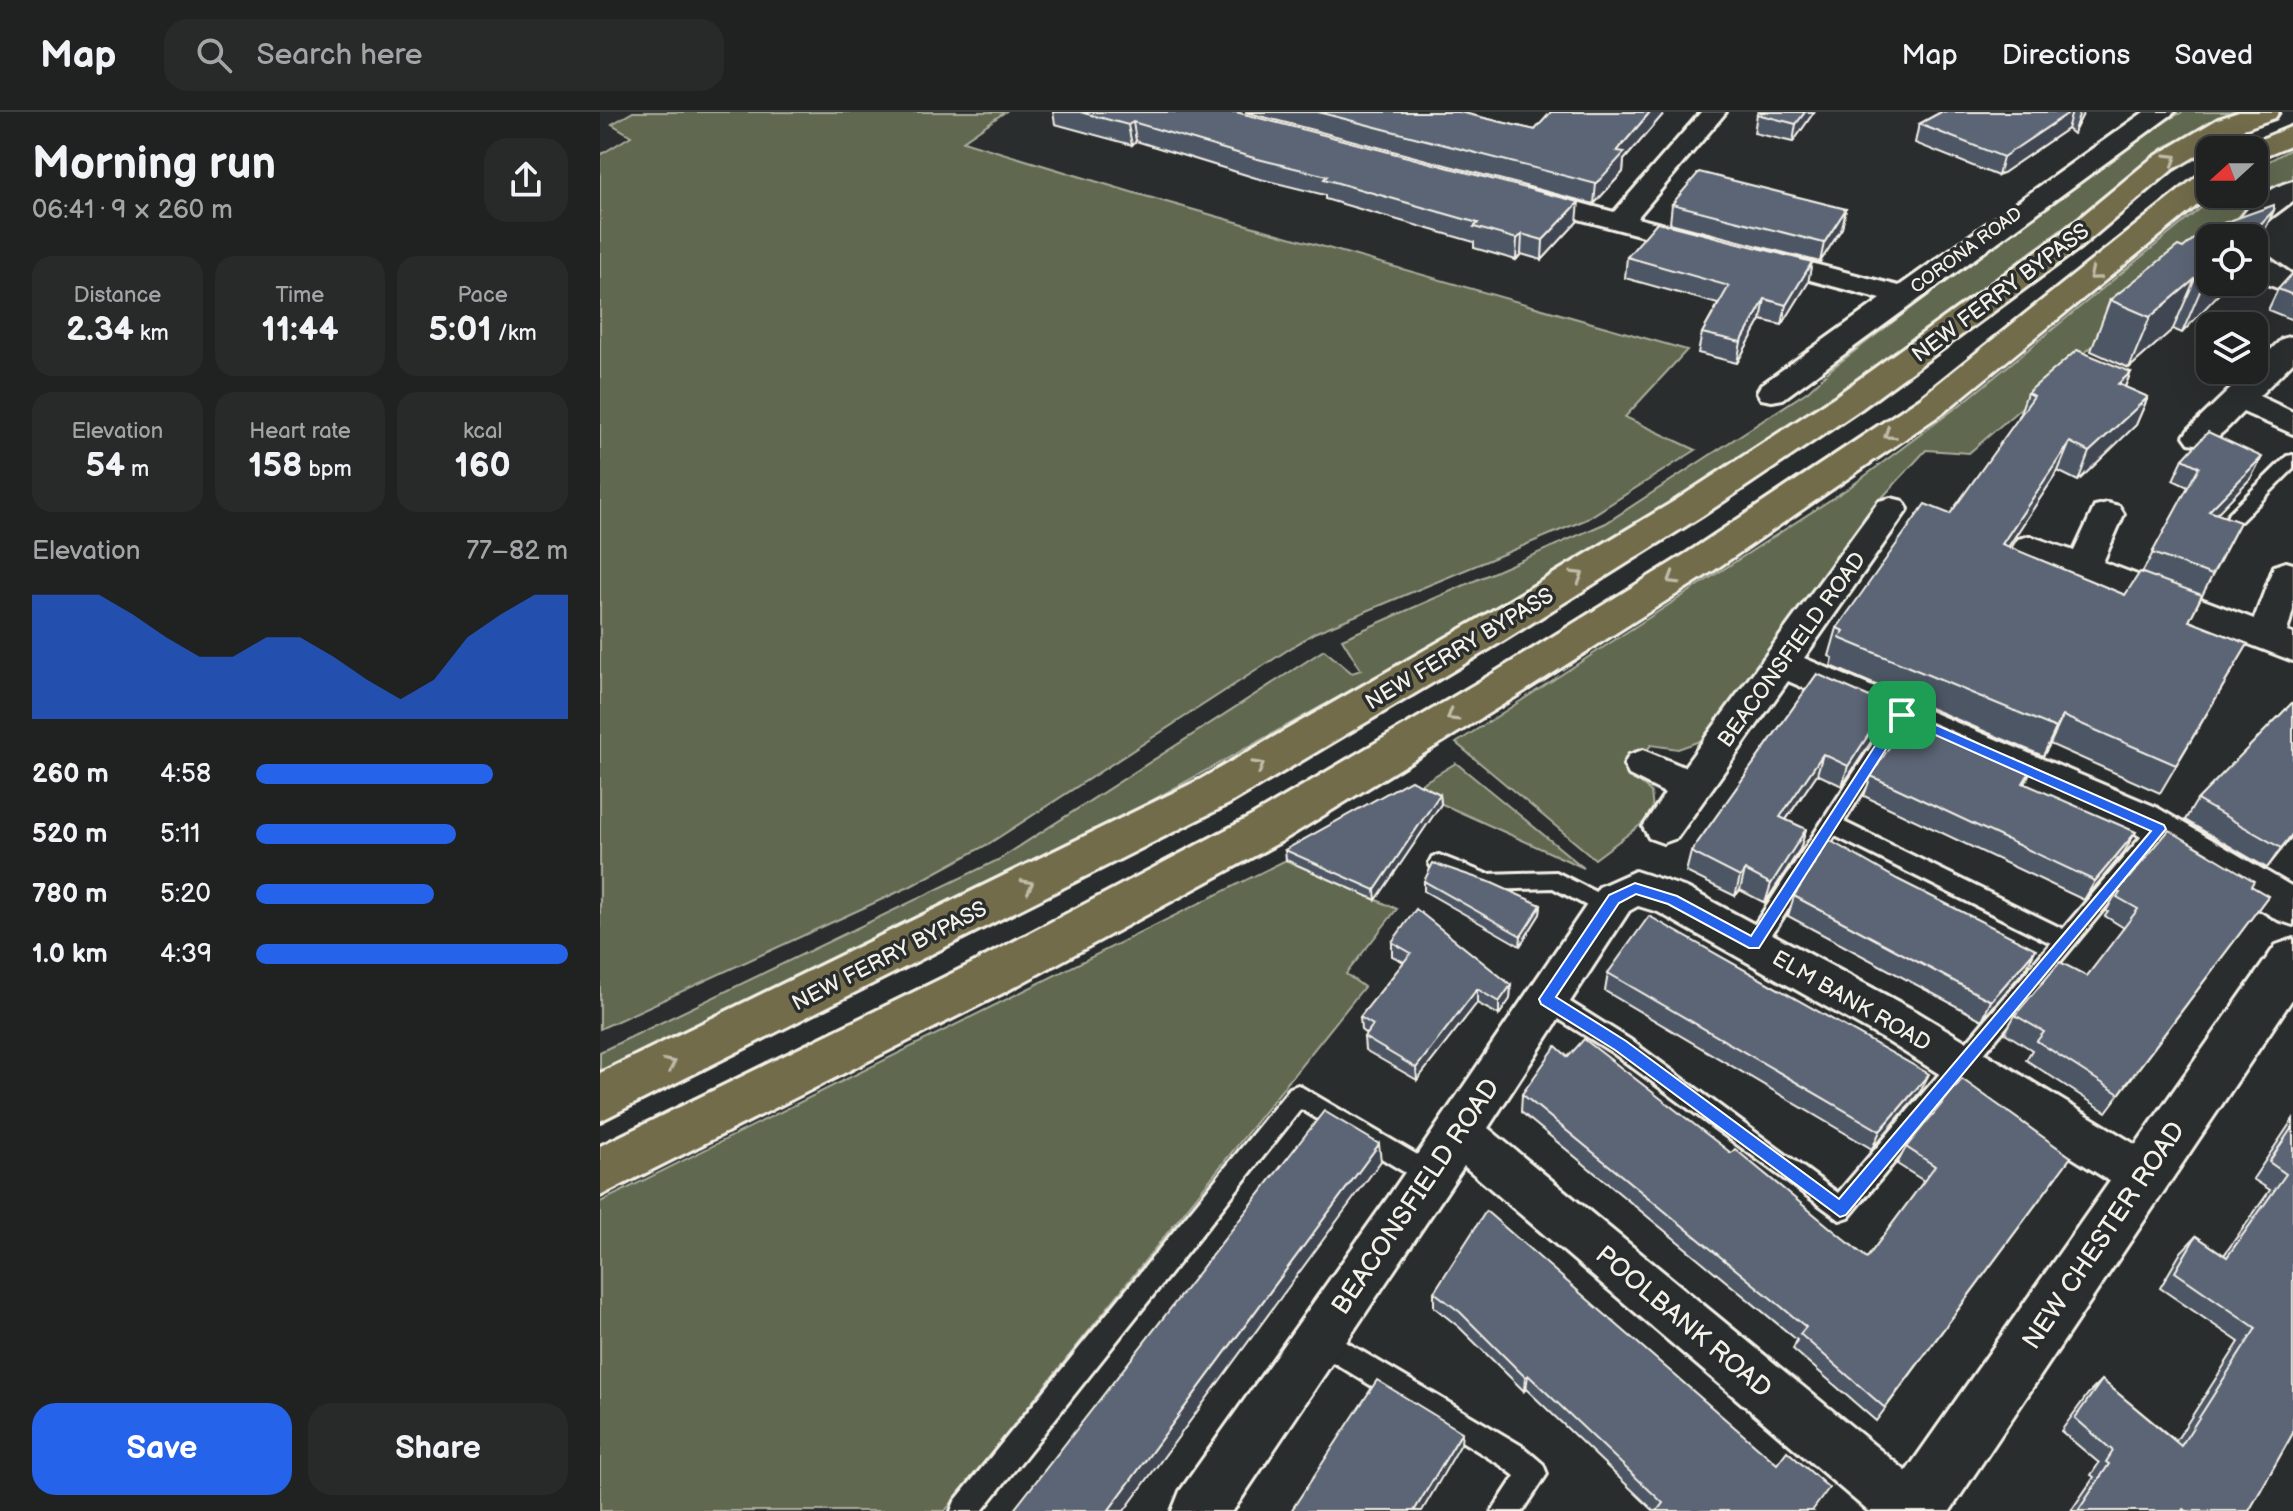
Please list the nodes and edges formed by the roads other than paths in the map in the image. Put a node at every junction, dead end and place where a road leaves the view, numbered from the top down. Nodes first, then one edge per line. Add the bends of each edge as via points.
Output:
1 (1714, 112) edge
2 (2163, 112) edge
3 (2265, 112) edge
4 (2293, 134) edge
5 (2268, 146) edge
6 (1496, 189) edge
7 (2293, 189) edge
8 (2196, 191) edge
9 (1620, 221) junction
10 (2248, 224) edge
11 (2268, 272) edge
12 (2293, 285) edge
13 (1903, 296) junction
14 (2293, 345) edge
15 (1772, 392) dead end
16 (2239, 398) junction
17 (2293, 424) edge
18 (2200, 436) edge
19 (2293, 460) edge
20 (1891, 509) dead end
21 (2107, 514) dead end
22 (2235, 517) edge
23 (2030, 547) dead end
24 (2084, 567) junction
25 (2286, 574) dead end
26 (2280, 642) edge
27 (1781, 663) junction
28 (1902, 715) junction
29 (1643, 765) dead end
30 (1691, 788) junction
31 (1831, 825) junction
32 (1663, 827) dead end
33 (2160, 829) junction
34 (1439, 863) edge
35 (1622, 898) junction
36 (2293, 908) edge
37 (2066, 941) junction
38 (1754, 944) junction
39 (2293, 959) edge
40 (1546, 999) junction
41 (1963, 1064) junction
42 (600, 1098) edge
43 (1457, 1131) junction
44 (600, 1172) edge
45 (1430, 1175) junction
46 (2144, 1176) junction
47 (1319, 1339) junction
48 (965, 1511) edge
49 (1200, 1511) edge
50 (1506, 1511) edge
51 (1912, 1511) edge

1 - 9 street
2 - 13 street, CORONA ROAD
42 -> 3 highway, NEW FERRY BYPASS via 1214,792 1489,631 1849,402 2070,241 2162,164 2228,125
4 - 5 highway
6 - 9 street
7 - 10 street
8 -> 44 highway, NEW FERRY BYPASS via 1932,405 1700,562 1506,684 1266,829 988,978
9 - 13 street
11 - 12 street
13 - 15 street, CORONA ROAD
14 - 16 street
16 - 17 street
16 - 18 street
19 - 22 lane
20 - 27 street, BEACONSFIELD ROAD
21 - 24 street
23 - 24 street
24 - 26 street
25 - 26 street
27 - 28 street
27 - 30 street, BEACONSFIELD ROAD
28 - 31 lane
28 - 33 street
29 - 30 street
30 - 32 street, BEACONSFIELD ROAD
31 - 37 lane
31 - 38 lane
33 - 36 street
33 - 37 lane
34 - 35 lane via 1486,882 1556,880
35 - 38 street, ELM BANK ROAD via 1672,900
35 - 40 street, BEACONSFIELD ROAD
37 - 41 lane
38 - 41 street, ELM BANK ROAD
39 - 46 main road, NEW CHESTER ROAD
40 - 41 lane via 1621,1046 1840,1209
40 - 43 street, BEACONSFIELD ROAD
41 - 46 street, ELM BANK ROAD
43 - 45 street, BEACONSFIELD ROAD
43 - 51 street, POOLBANK ROAD
45 - 47 street, BEACONSFIELD ROAD
45 - 48 lane via 1298,1095
46 - 51 main road, NEW CHESTER ROAD
47 - 49 street, BEACONSFIELD ROAD
47 - 50 lane via 1512,1456 1533,1474

